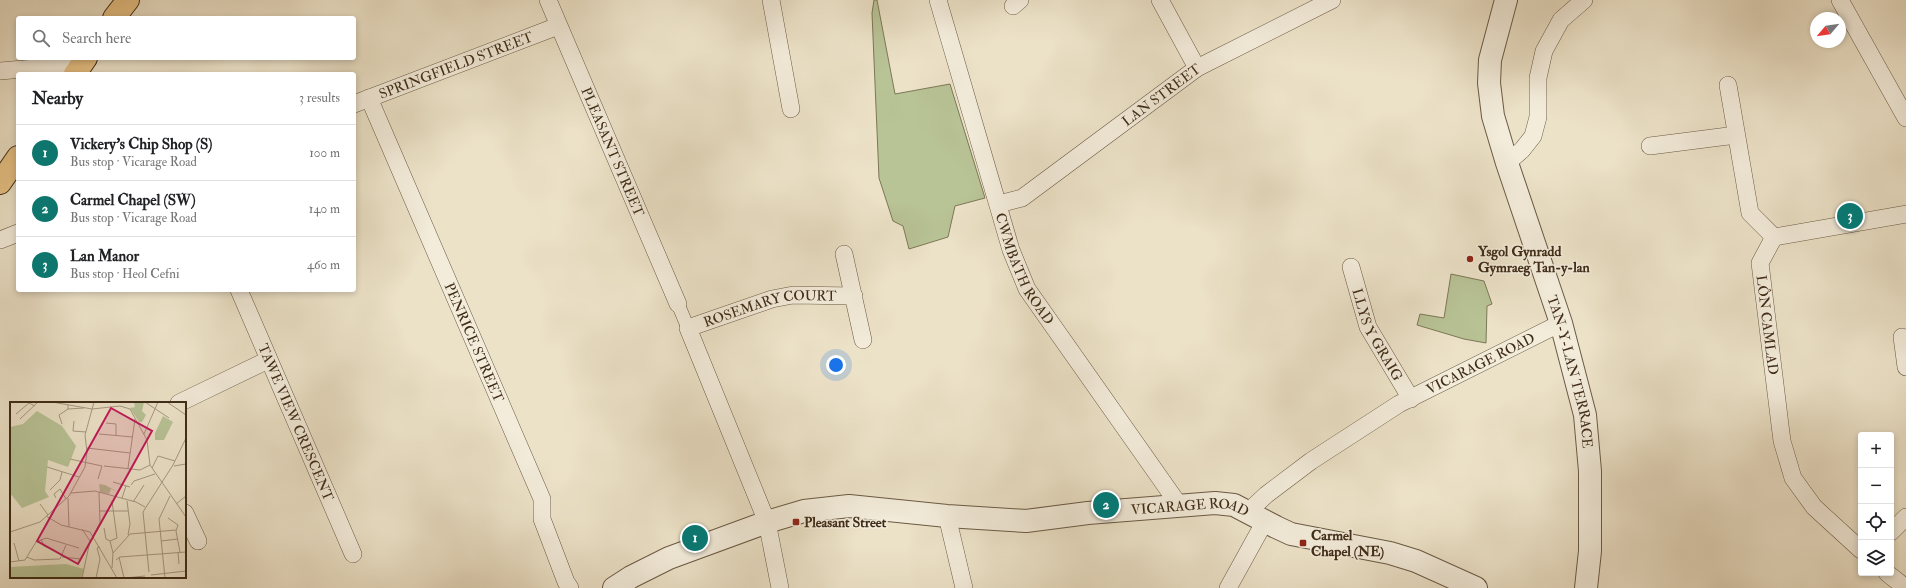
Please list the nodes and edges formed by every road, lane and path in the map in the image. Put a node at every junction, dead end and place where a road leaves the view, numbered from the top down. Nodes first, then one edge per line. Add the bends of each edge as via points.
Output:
1 (128, 0) edge
2 (548, 0) edge
3 (771, 0) edge
4 (938, 0) edge
5 (1160, 0) edge
6 (1332, 0) edge
7 (1506, 0) edge
8 (1584, 0) edge
9 (1840, 0) edge
10 (116, 16) edge
11 (558, 26) junction
12 (81, 65) edge
13 (1197, 68) junction
14 (0, 71) edge
15 (1728, 85) dead end
16 (362, 101) edge
17 (791, 109) dead end
18 (1906, 118) edge
19 (1736, 135) junction
20 (1650, 146) dead end
21 (16, 160) edge
22 (1507, 163) junction
23 (0, 183) edge
24 (999, 204) junction
25 (1906, 214) edge
26 (16, 234) edge
27 (1774, 237) junction
28 (0, 240) edge
29 (844, 254) dead end
30 (1351, 267) dead end
31 (240, 292) edge
32 (854, 296) junction
33 (678, 304) joint
34 (1561, 323) junction
35 (688, 328) junction
36 (1902, 337) dead end
37 (863, 340) dead end
38 (268, 360) junction
39 (1906, 367) edge
40 (1410, 399) junction
41 (181, 402) edge
42 (1179, 505) junction
43 (186, 516) edge
44 (947, 516) junction
45 (1256, 516) junction
46 (1906, 517) edge
47 (767, 522) junction
48 (1894, 529) edge
49 (198, 541) dead end
50 (1858, 547) edge
51 (353, 554) dead end
52 (1891, 576) edge
53 (570, 588) edge
54 (614, 588) edge
55 (780, 588) edge
56 (964, 588) edge
57 (1228, 588) edge
58 (1476, 588) edge
59 (1586, 588) edge
60 (1906, 588) edge

1 - 10 main road
2 - 11 street, PLEASANT STREET
3 - 17 street
4 - 24 street, CWMBATH ROAD
5 - 13 street
6 - 13 street, LAN STREET
7 - 22 street, TAN-Y-LAN TERRACE via 1490,60 1489,83 1493,116
8 - 22 street via 1561,20 1544,51 1538,78 1538,117 1533,136
9 - 18 street
11 - 16 street, SPRINGFIELD STREET
11 - 33 street, PLEASANT STREET
12 - 14 street
13 - 24 street, LAN STREET via 1022,198
15 - 19 street
16 - 53 street, PENRICE STREET via 542,499 542,519
19 - 20 street
19 - 27 street via 1750,213
21 - 23 main road
22 - 34 street, TAN-Y-LAN TERRACE
24 - 42 street, CWMBATH ROAD via 1012,250 1027,289
25 - 27 street
26 - 28 street
27 - 50 street, LÔN CAMLAD via 1760,263 1782,441 1793,478 1814,507
29 - 32 street, ROSEMARY COURT
30 - 40 street, LLYS Y GRAIG via 1368,327
31 - 38 street, TAWE VIEW CRESCENT
32 - 35 street, ROSEMARY COURT via 794,295 772,299
32 - 37 street, ROSEMARY COURT
33 - 35 street
34 - 40 street, VICARAGE ROAD
34 - 59 street, TAN-Y-LAN TERRACE via 1585,415 1590,471 1590,551
35 - 47 street
36 - 39 street
38 - 41 street
38 - 51 street, TAWE VIEW CRESCENT
40 - 45 street, VICARAGE ROAD via 1266,495
42 - 44 street, VICARAGE ROAD via 1026,521
42 - 45 street, VICARAGE ROAD via 1234,505
43 - 49 street
44 - 47 street, VICARAGE ROAD via 849,506 804,511
44 - 56 street
45 - 57 street
45 - 58 street via 1291,534 1390,553 1416,561
46 - 48 street
47 - 54 street, VICARAGE ROAD via 669,558
47 - 55 street
52 - 60 street

